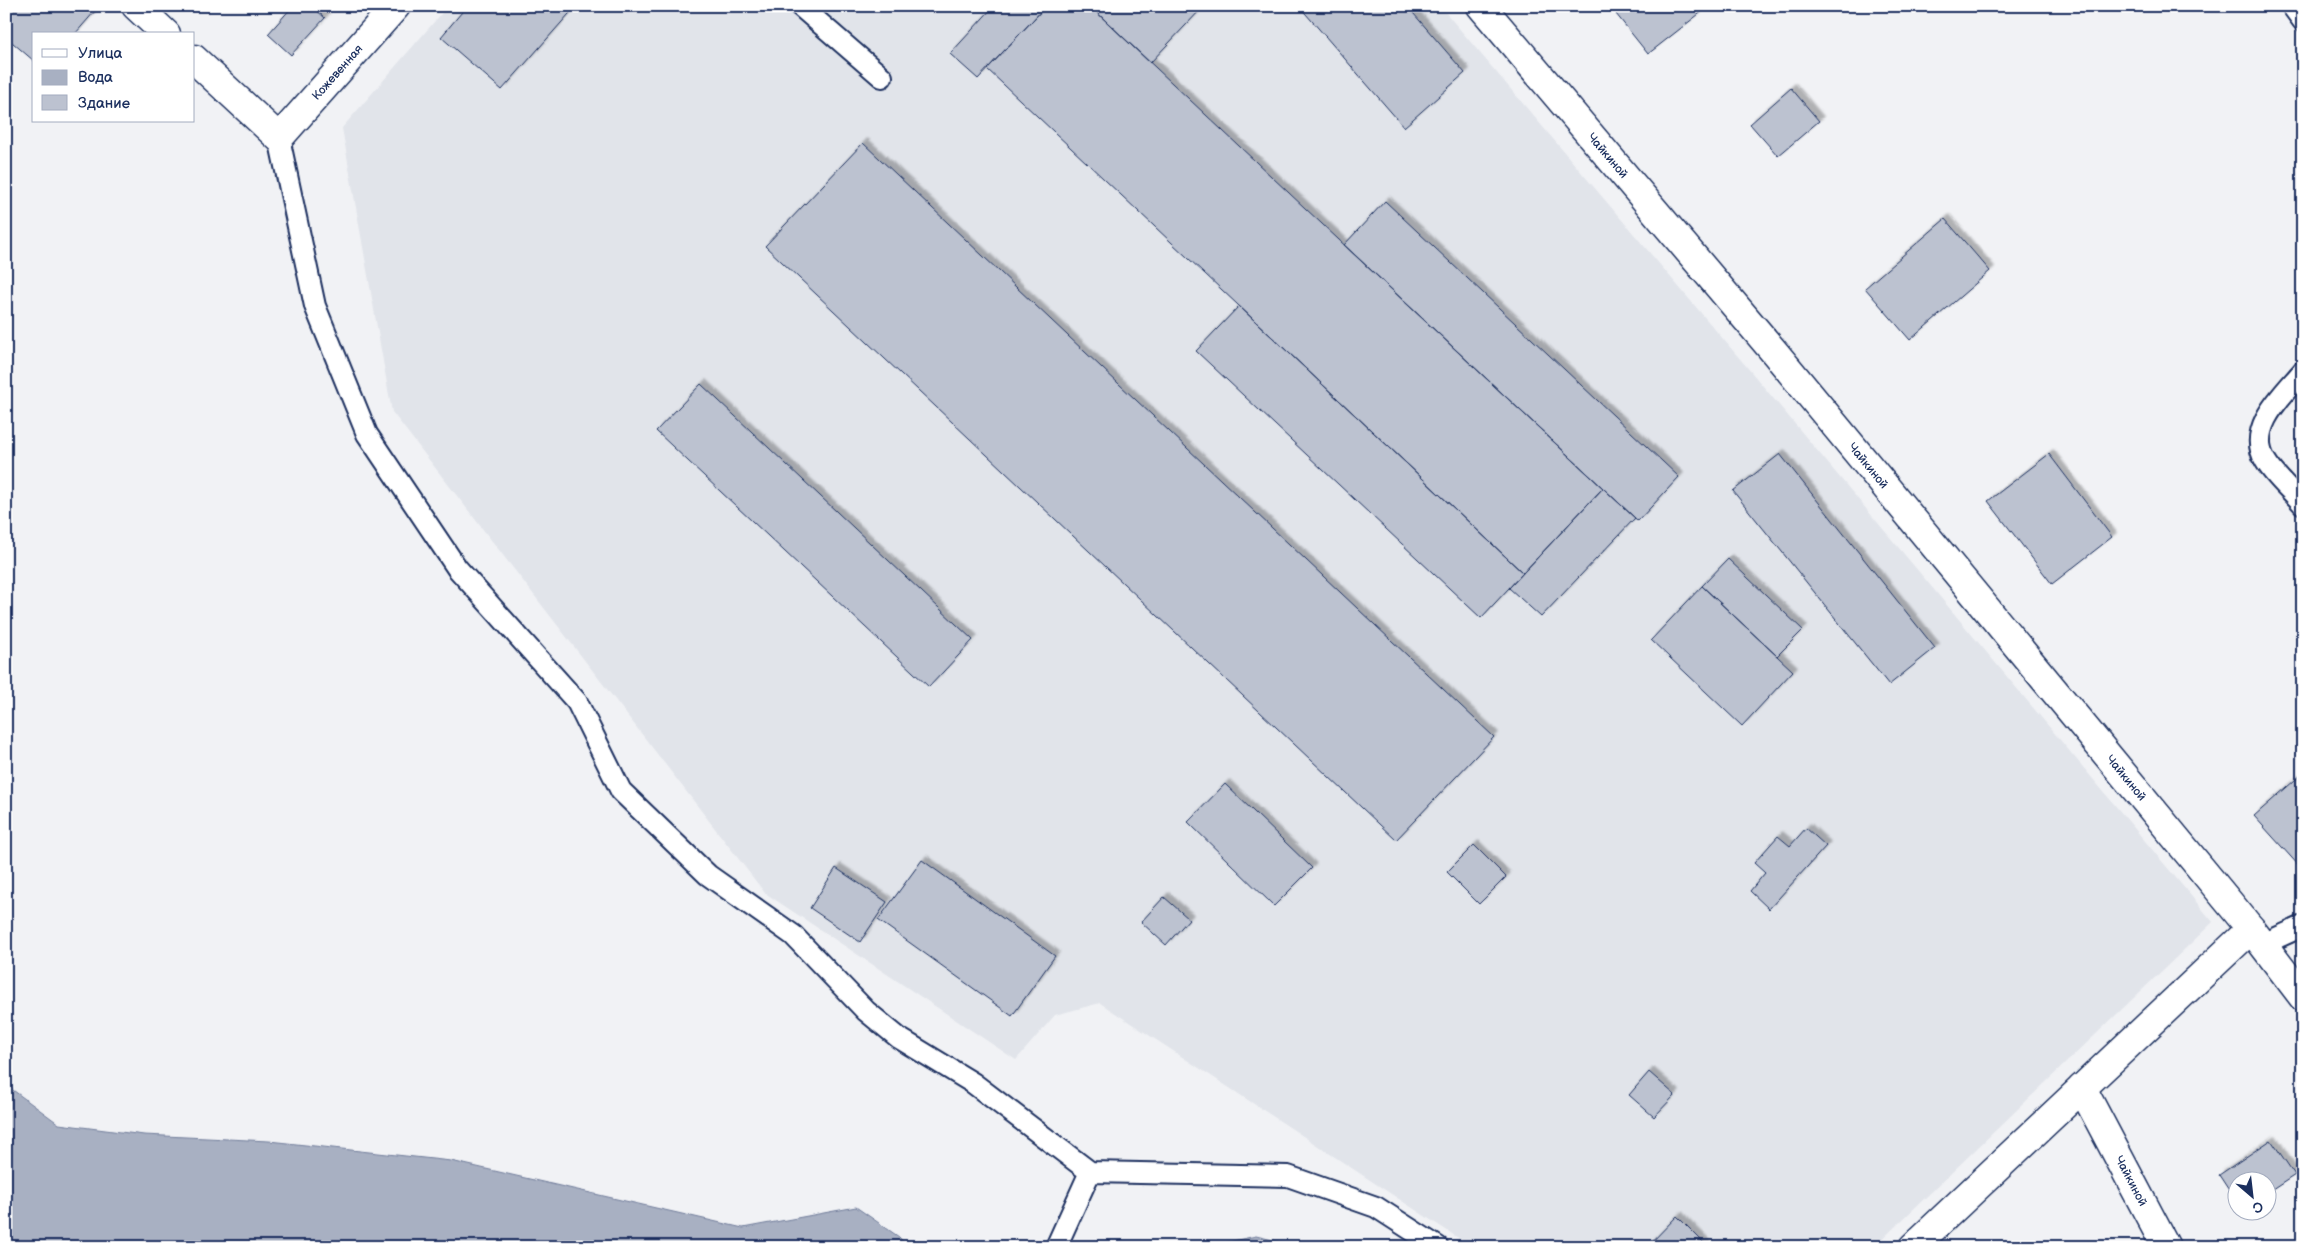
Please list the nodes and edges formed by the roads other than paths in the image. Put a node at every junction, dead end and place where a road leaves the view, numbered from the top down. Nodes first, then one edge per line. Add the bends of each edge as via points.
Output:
1 (136, 6) edge
2 (396, 6) edge
3 (800, 6) edge
4 (1481, 6) edge
5 (2292, 6) edge
6 (2303, 21) edge
7 (164, 32) edge
8 (195, 61) edge
9 (882, 77) dead end
10 (279, 138) junction
11 (2303, 371) edge
12 (2303, 504) edge
13 (2303, 926) edge
14 (2257, 936) junction
15 (2303, 997) edge
16 (2082, 1088) junction
17 (1090, 1172) junction
18 (1056, 1247) edge
19 (1438, 1247) edge
20 (1913, 1247) edge
21 (2166, 1247) edge

1 - 7 street
2 - 10 street, Кожевенная
3 - 9 lane
4 - 14 street, Чайкиной via 1782,362
5 - 6 lane
8 - 10 street
10 - 17 lane via 315,306 367,434 457,568 577,702 621,791 708,875 792,935 866,1011 899,1038 973,1083
11 - 12 lane via 2266,416 2260,446 2265,460
13 - 14 lane
14 - 15 street, Чайкиной
14 - 16 street
16 - 20 street
16 - 21 street, Чайкиной
17 - 18 lane
17 - 19 lane via 1288,1176 1376,1206

